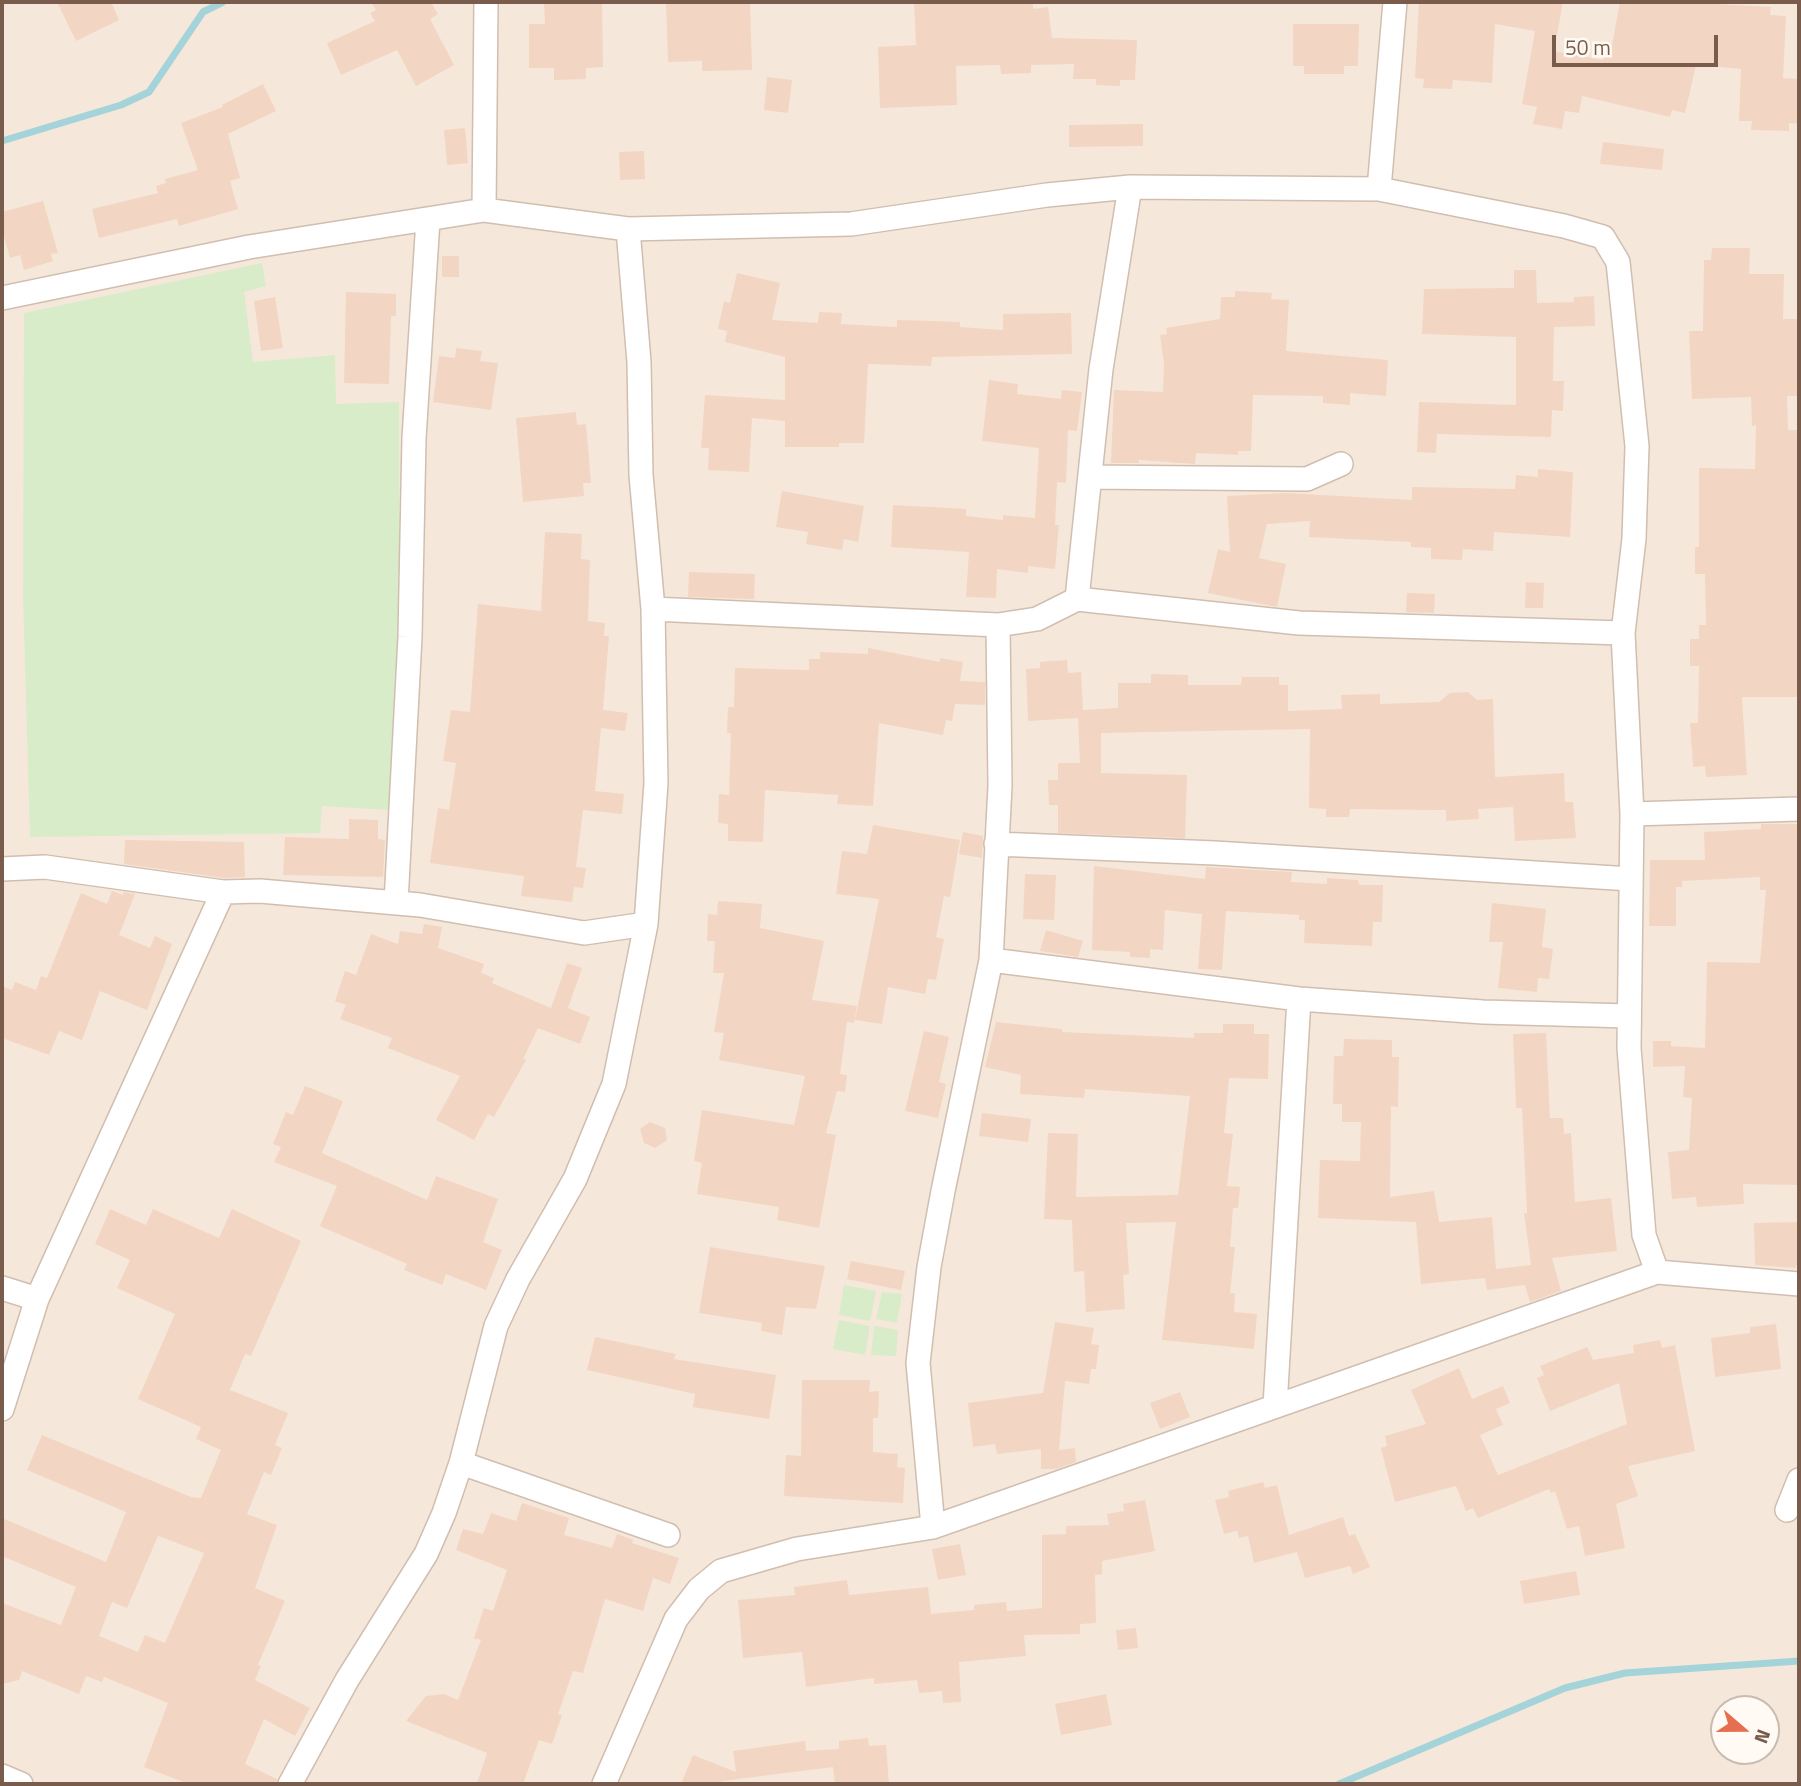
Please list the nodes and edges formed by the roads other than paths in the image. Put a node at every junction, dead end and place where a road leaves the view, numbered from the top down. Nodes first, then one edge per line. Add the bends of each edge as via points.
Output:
1 (486, 2) edge
2 (1395, 2) edge
3 (1130, 187) junction
4 (1379, 189) junction
5 (484, 210) junction
6 (428, 220) junction
7 (628, 229) junction
8 (2, 298) edge
9 (1341, 464) dead end
10 (1090, 477) junction
11 (1077, 599) junction
12 (653, 609) junction
13 (998, 625) junction
14 (1623, 634) junction
15 (1799, 809) edge
16 (1632, 814) junction
17 (996, 844) junction
18 (2, 869) edge
19 (1631, 879) junction
20 (223, 892) junction
21 (396, 903) junction
22 (646, 924) junction
23 (991, 960) junction
24 (1299, 999) junction
25 (1629, 1016) junction
26 (1657, 1272) junction
27 (1799, 1284) edge
28 (2, 1289) edge
29 (37, 1299) junction
30 (1275, 1406) junction
31 (2, 1409) edge
32 (461, 1463) junction
33 (1799, 1480) edge
34 (1787, 1510) dead end
35 (933, 1527) junction
36 (668, 1535) dead end
37 (2, 1776) edge
38 (21, 1784) edge
39 (290, 1784) edge
40 (604, 1784) edge

1 - 5 street
2 - 4 street
3 - 4 street
3 - 7 street via 851,224
3 - 10 street via 1101,369
4 - 14 street via 1603,237 1618,262 1637,446 1634,539
5 - 6 street
5 - 7 street
6 - 8 street via 249,247
6 - 21 street via 414,438 410,637
7 - 12 street
9 - 10 street via 1307,479
10 - 11 street
11 - 13 street via 1037,618
11 - 14 street via 1299,623
12 - 13 street
12 - 22 street via 656,783
13 - 17 street
14 - 16 street
15 - 16 street
16 - 19 street
17 - 19 street
17 - 23 street
18 - 20 street via 45,867
19 - 25 street
20 - 21 street
20 - 29 street
21 - 22 street via 584,933
22 - 32 street via 614,1084 575,1179 496,1326
23 - 24 street
23 - 35 street via 922,1313 920,1410
24 - 25 street via 1483,1012
24 - 30 street
25 - 26 street via 1644,1235
26 - 27 street
26 - 30 street
28 - 29 street
29 - 31 street
30 - 35 street
32 - 36 street
32 - 39 street via 426,1554
33 - 34 street
35 - 40 street via 797,1549 721,1572 699,1589 676,1619
37 - 38 street

